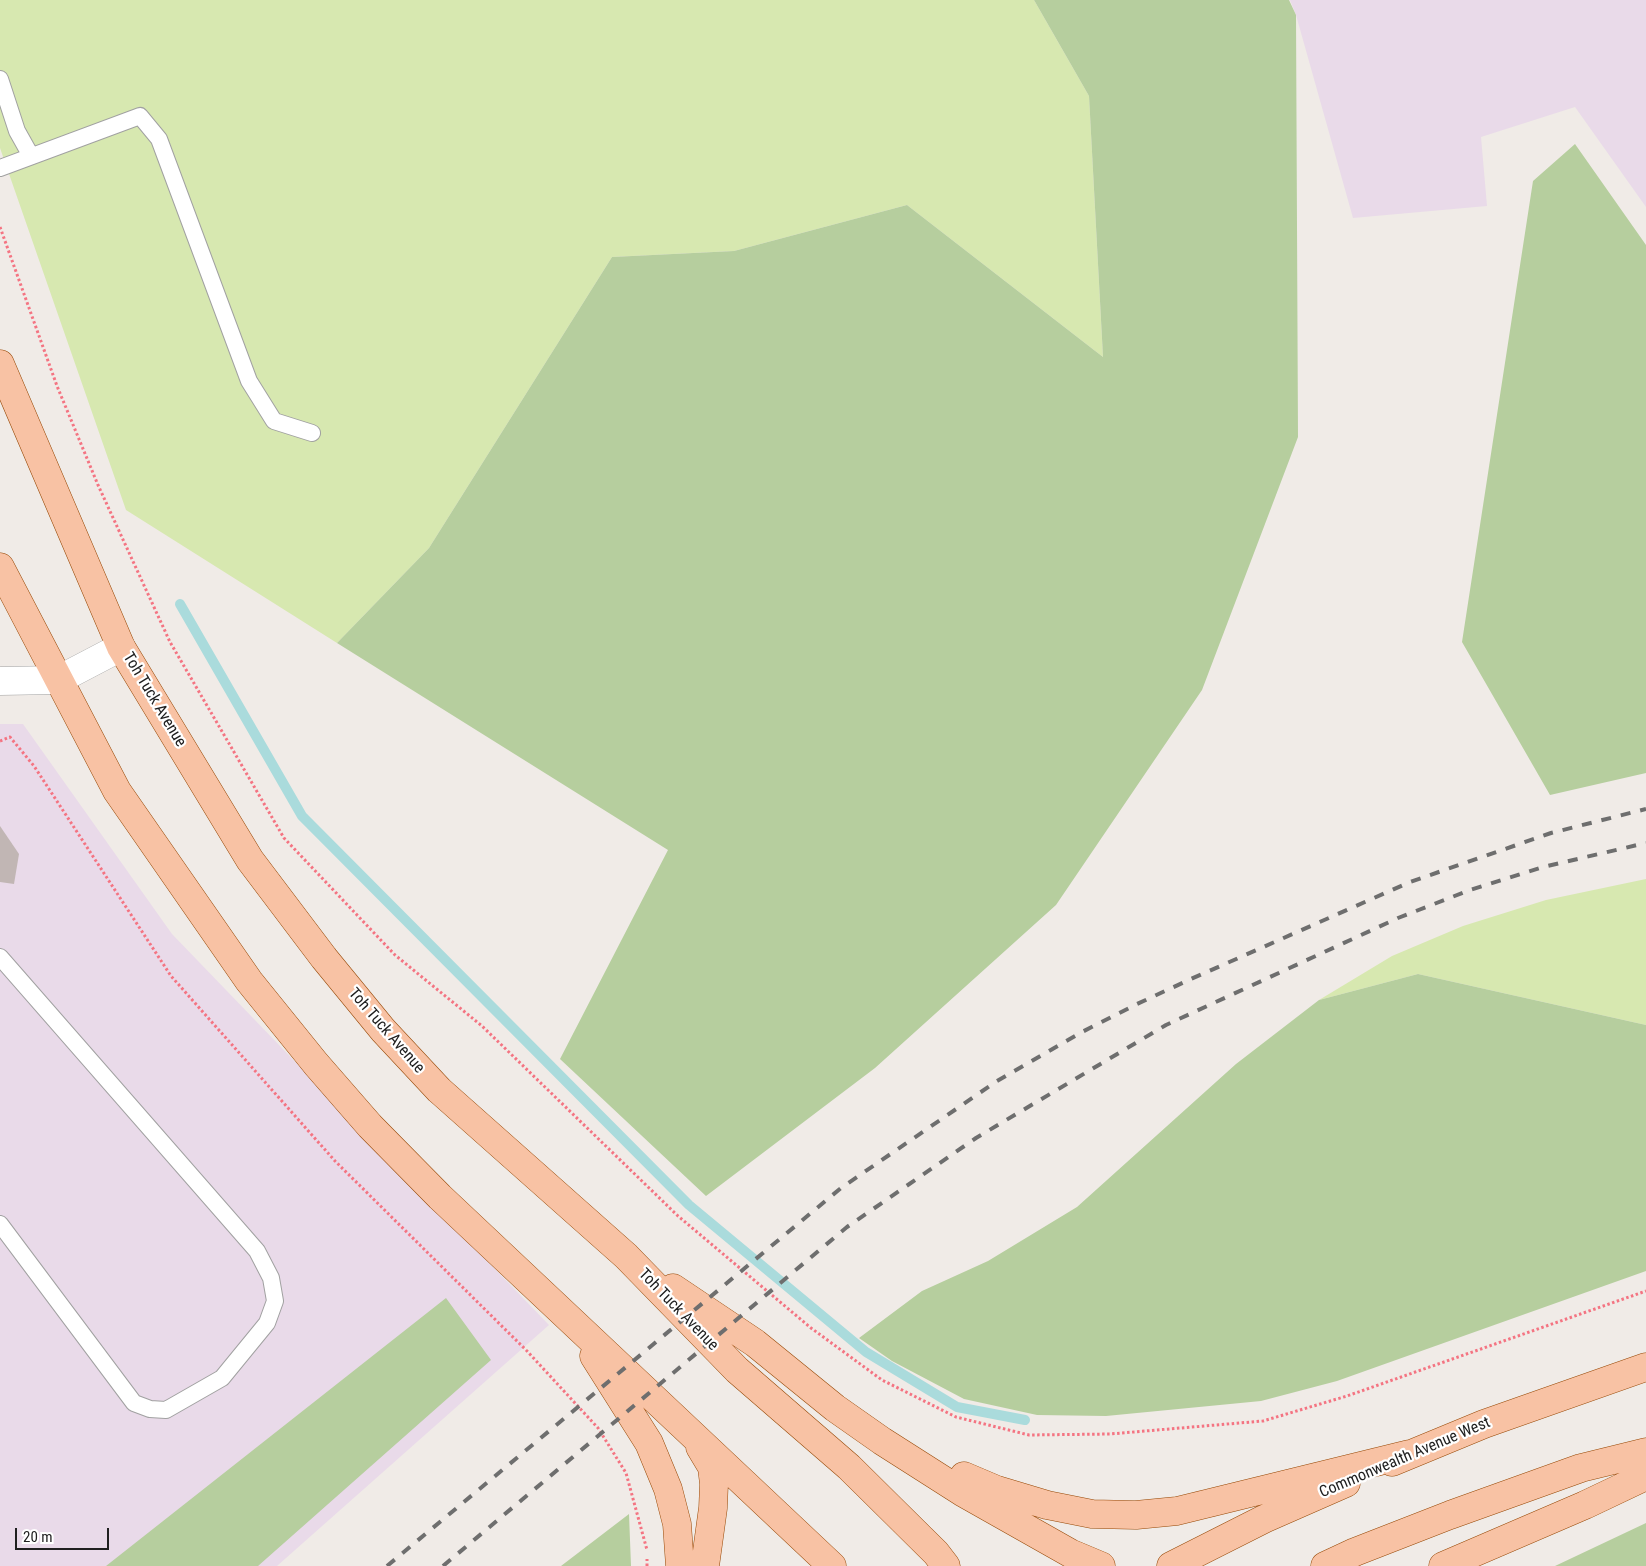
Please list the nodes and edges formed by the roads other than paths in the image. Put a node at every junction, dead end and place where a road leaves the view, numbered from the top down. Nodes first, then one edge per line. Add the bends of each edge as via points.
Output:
1 (0, 79) edge
2 (31, 156) junction
3 (0, 168) edge
4 (0, 364) edge
5 (312, 433) dead end
6 (0, 567) edge
7 (121, 647) junction
8 (58, 680) junction
9 (0, 682) edge
10 (0, 956) edge
11 (0, 1224) edge
12 (626, 1256) junction
13 (574, 1322) junction
14 (1646, 1367) edge
15 (679, 1423) junction
16 (882, 1441) junction
17 (1646, 1452) edge
18 (1409, 1454) junction
19 (1646, 1476) edge
20 (680, 1566) edge
21 (705, 1566) edge
22 (832, 1566) edge
23 (946, 1566) edge
24 (1101, 1566) edge
25 (1171, 1566) edge
26 (1325, 1566) edge
27 (1443, 1566) edge

1 - 2 lane via 17,131
2 - 3 lane
2 - 5 lane via 140,116 159,139 249,382 274,421
4 - 7 main road, Toh Tuck Avenue
6 - 8 main road
7 - 8 street
7 - 12 main road, Toh Tuck Avenue via 250,860 383,1030 439,1090
8 - 9 street
8 - 13 main road via 117,791 249,981 370,1126 440,1197
10 - 11 lane via 257,1251 271,1278 275,1301 267,1323 222,1378 166,1410 150,1409 134,1403
12 - 16 main road via 754,1343
12 - 23 main road, Toh Tuck Avenue via 737,1370 849,1467
13 - 15 main road
13 - 20 main road via 649,1444 668,1489 677,1524
14 - 18 main road, Commonwealth Avenue West
15 - 21 main road via 701,1448 712,1467 713,1508
15 - 22 main road
16 - 18 main road via 997,1490 1046,1505 1092,1514 1136,1516 1177,1512
16 - 24 main road via 962,1492 1070,1553
17 - 26 main road via 1572,1471 1450,1514
18 - 25 main road, Commonwealth Avenue West via 1264,1519
19 - 27 main road

